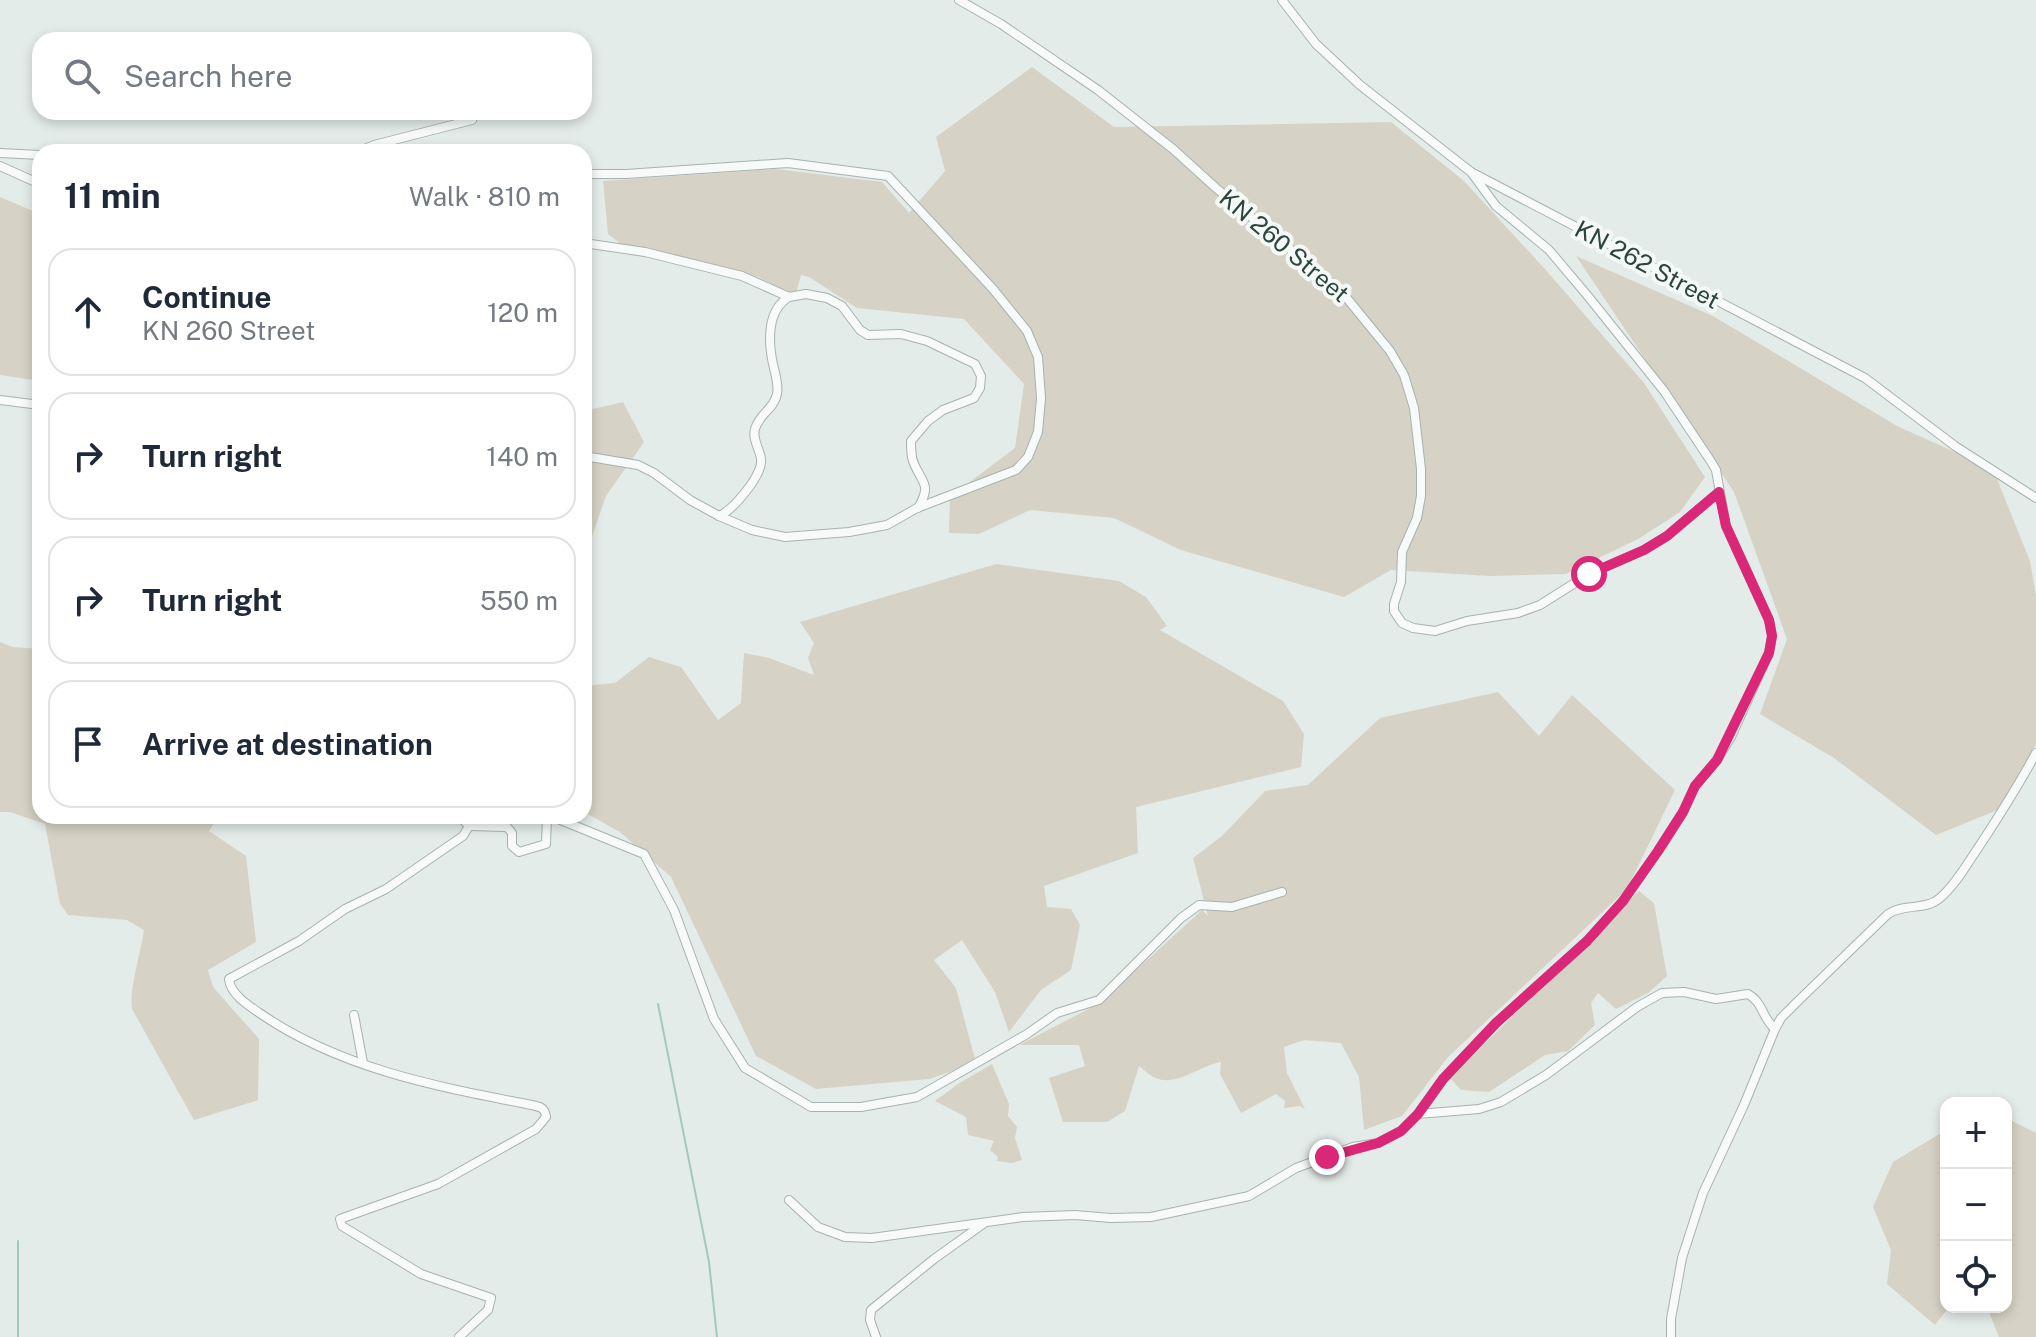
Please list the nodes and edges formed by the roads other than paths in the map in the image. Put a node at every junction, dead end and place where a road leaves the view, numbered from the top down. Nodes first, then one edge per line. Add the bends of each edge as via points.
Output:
1 (959, 0) edge
2 (1282, 0) edge
3 (472, 120) dead end
4 (378, 144) edge
5 (0, 153) edge
6 (32, 155) edge
7 (0, 166) edge
8 (1471, 172) junction
9 (592, 174) edge
10 (32, 180) edge
11 (592, 244) edge
12 (789, 297) junction
13 (0, 400) edge
14 (32, 404) edge
15 (592, 457) edge
16 (1719, 492) junction
17 (2036, 498) edge
18 (917, 508) junction
19 (719, 516) junction
20 (2036, 753) edge
21 (548, 824) edge
22 (569, 824) edge
23 (469, 826) joint
24 (1282, 892) dead end
25 (354, 1015) dead end
26 (1775, 1029) junction
27 (363, 1063) junction
28 (1418, 1114) junction
29 (789, 1200) dead end
30 (984, 1223) junction
31 (459, 1337) edge
32 (876, 1337) edge
33 (1671, 1337) edge

1 - 16 street, KN 260 Street via 1098,90 1173,149 1341,291 1390,351 1414,408 1421,469 1417,518 1402,552 1394,604 1402,623 1435,631 1540,605 1667,536
2 - 8 street, KN 262 Street via 1316,44 1360,85
3 - 4 street
5 - 6 street
7 - 10 street
8 - 16 street via 1496,206 1549,250 1664,391 1716,470
8 - 17 street, KN 262 Street via 1865,378
9 - 18 street via 788,163 888,176 993,289 1027,331 1038,357 1038,432 1028,457 1016,470
11 - 12 street via 742,276
12 - 18 street via 827,298 842,306 868,335 901,334 927,341 975,364 981,376 974,398 943,410 911,441 912,460 926,494
12 - 19 street via 772,317 778,392 754,433 762,461 737,503
13 - 14 street
15 - 19 street via 638,465
16 - 28 street via 1726,526 1772,636 1731,737 1623,901 1496,1023
18 - 19 street via 887,525 785,537
20 - 26 street via 1945,893 1930,904 1888,914
21 - 23 street via 546,844 519,852 507,827
22 - 24 street via 644,854 674,910 714,1019 745,1068 811,1107 861,1107 917,1097 1057,1013 1099,1000 1199,905 1232,907
23 - 27 street via 463,836 386,889 229,979 235,993 289,1034
25 - 27 street
26 - 28 street via 1748,994 1716,999 1662,993 1501,1102
26 - 33 street via 1703,1193 1682,1258
27 - 31 street via 546,1111 536,1129 438,1184 340,1219 342,1226 421,1274 491,1298 488,1310
28 - 30 street via 1378,1143 1296,1168 1249,1196 1151,1217 1075,1215
29 - 30 street via 818,1227 845,1237
30 - 32 street via 871,1310

